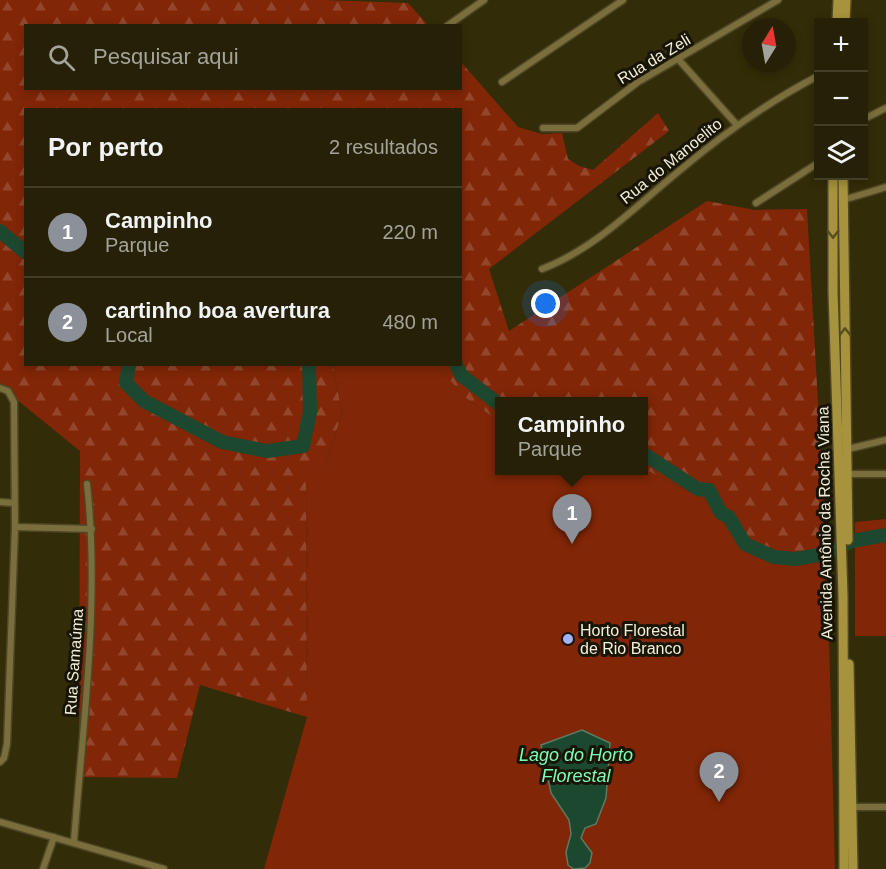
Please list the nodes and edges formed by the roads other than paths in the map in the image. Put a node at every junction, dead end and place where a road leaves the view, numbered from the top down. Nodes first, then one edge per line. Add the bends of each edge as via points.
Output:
1 (484, 0) edge
2 (623, 0) edge
3 (778, 0) edge
4 (838, 0) edge
5 (846, 0) edge
6 (837, 18) edge
7 (845, 18) edge
8 (450, 24) edge
9 (679, 60) junction
10 (814, 79) edge
11 (502, 82) dead end
12 (886, 108) edge
13 (868, 117) edge
14 (737, 125) junction
15 (543, 128) dead end
16 (814, 166) edge
17 (833, 180) edge
18 (843, 180) edge
19 (886, 187) edge
20 (843, 200) junction
21 (756, 203) dead end
22 (542, 269) dead end
23 (0, 388) edge
24 (886, 440) edge
25 (848, 449) junction
26 (848, 474) junction
27 (886, 474) edge
28 (87, 484) dead end
29 (0, 502) edge
30 (15, 502) junction
31 (15, 527) junction
32 (92, 529) junction
33 (845, 538) junction
34 (846, 596) junction
35 (0, 762) edge
36 (851, 807) junction
37 (886, 807) edge
38 (0, 822) edge
39 (54, 837) junction
40 (74, 841) junction
41 (43, 869) edge
42 (164, 869) edge
43 (844, 869) edge
44 (853, 869) edge

1 - 8 street
2 - 11 street
3 - 9 street, Rua da Zeli
4 - 6 main road
5 - 7 main road
9 - 14 street
9 - 15 street, Rua da Zeli via 638,82 577,128
10 - 14 street, Rua do Manoelito via 762,106
12 - 13 street
14 - 22 street, Rua do Manoelito via 590,243
16 - 21 street
17 -> 33 main road, Avenida Antônio da Rocha Viana via 833,292
18 - 20 main road, Avenida Antônio da Rocha Viana
19 - 20 street
25 -> 20 main road, Avenida Antônio da Rocha Viana
23 - 30 street via 8,391 14,402
24 - 25 street
25 - 26 main road, Avenida Antônio da Rocha Viana
26 - 27 street
26 - 33 main road, Avenida Antônio da Rocha Viana
28 - 32 street, Rua Samaúma
29 - 30 street
30 - 31 street
31 - 32 street
31 - 35 street via 7,744
32 - 40 street, Rua Samaúma via 91,618
33 - 34 main road, Avenida Antônio da Rocha Viana
34 - 36 main road, Avenida Antônio da Rocha Viana
34 - 43 main road, Avenida Antônio da Rocha Viana
36 - 37 street
36 - 44 main road, Avenida Antônio da Rocha Viana
38 - 39 street
39 - 40 street
39 - 41 street
40 - 42 street

